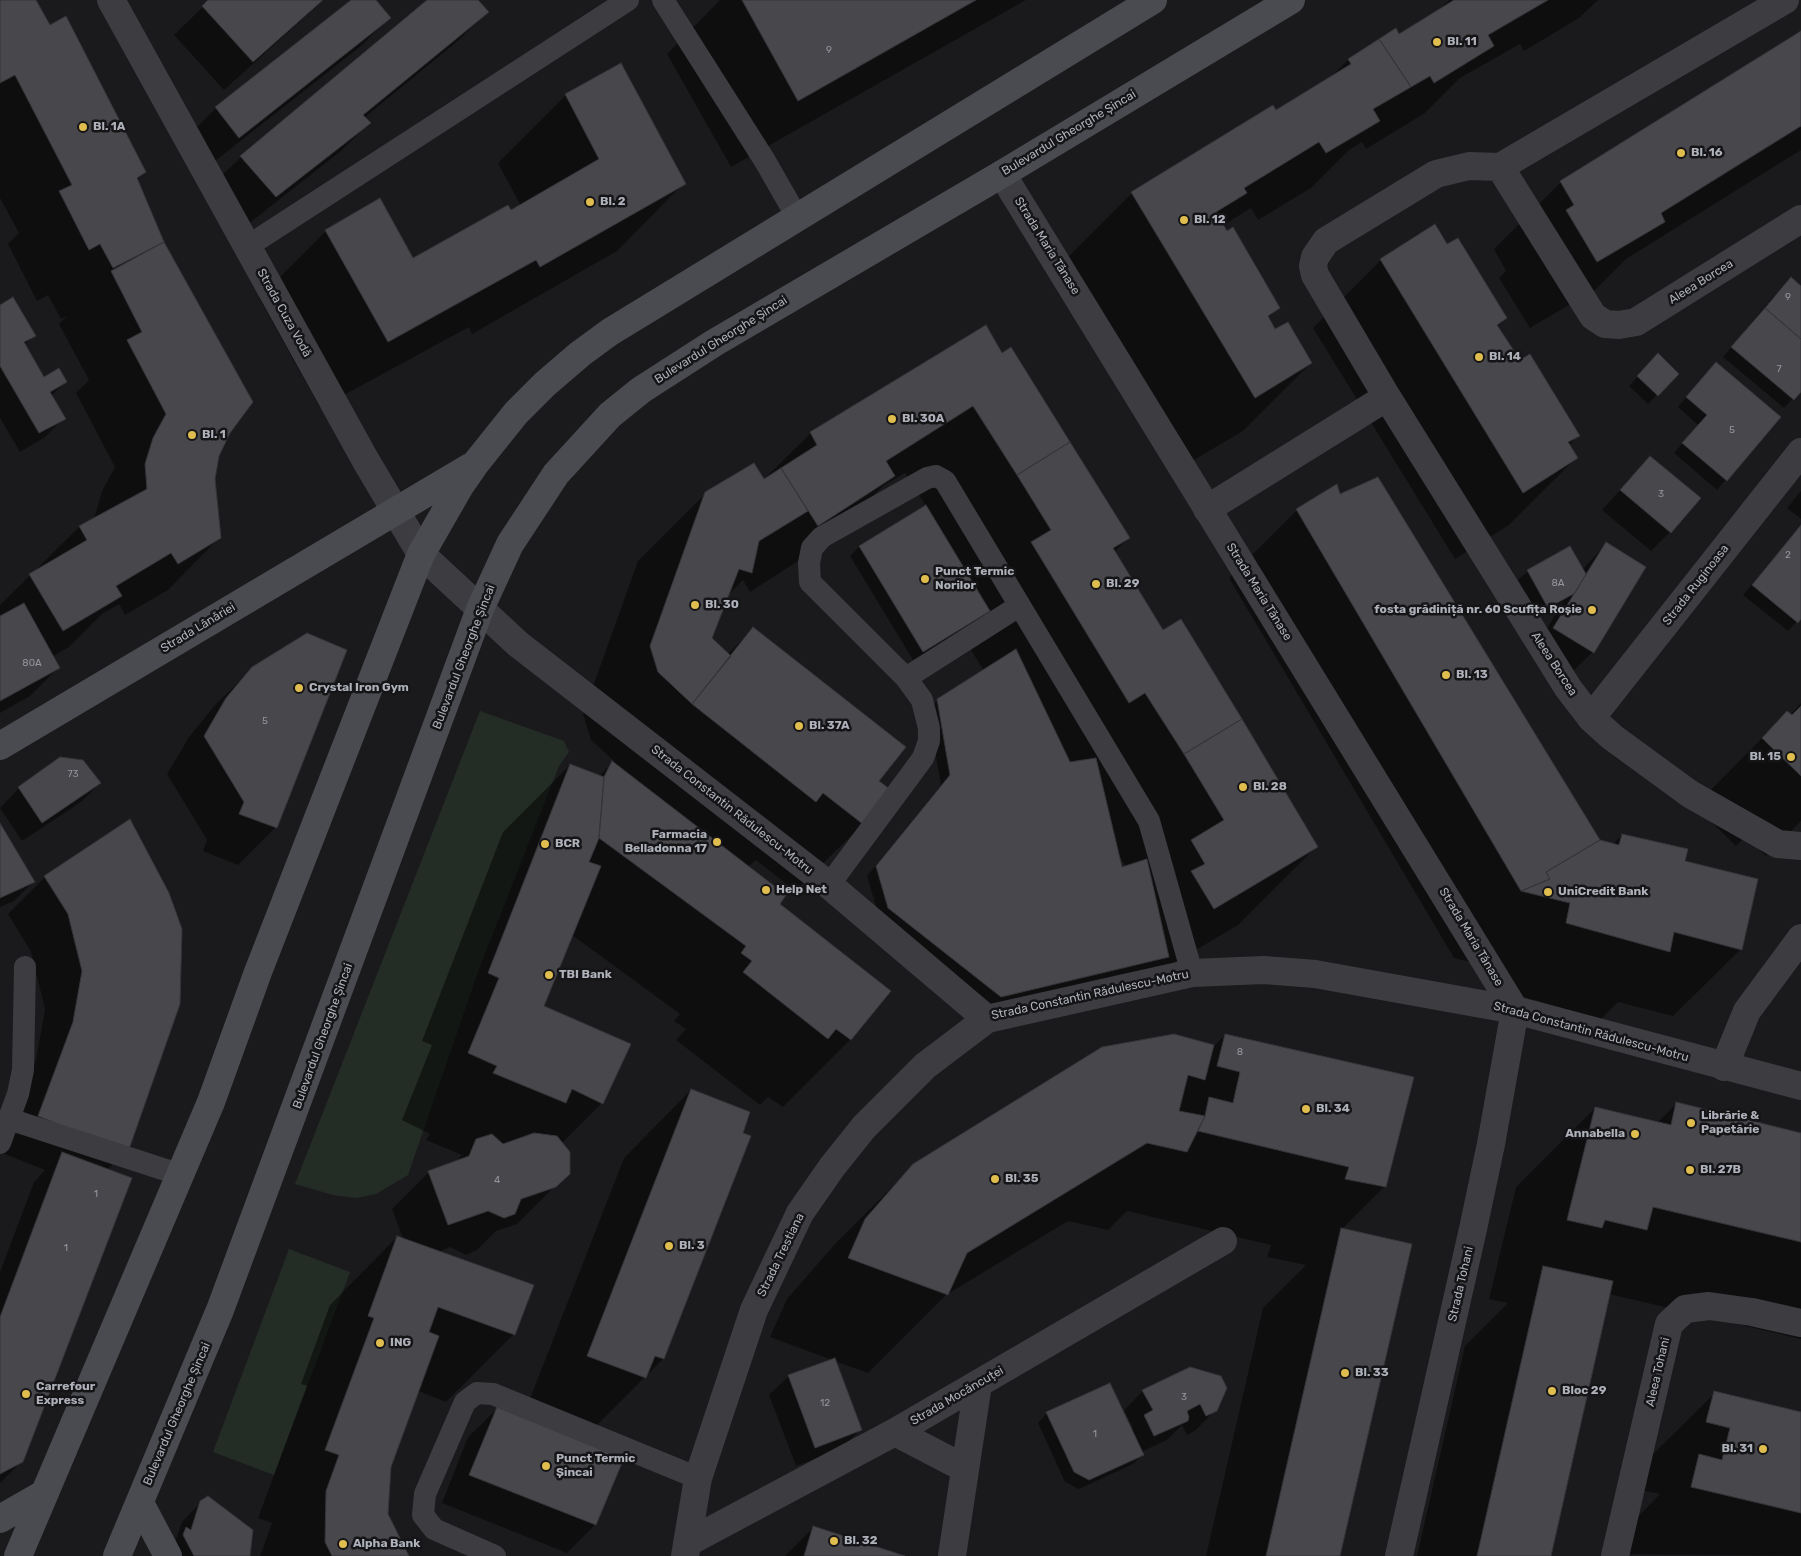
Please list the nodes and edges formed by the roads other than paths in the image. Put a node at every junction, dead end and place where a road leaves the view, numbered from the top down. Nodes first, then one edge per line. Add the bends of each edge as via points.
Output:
1 (111, 0) edge
2 (628, 0) edge
3 (662, 0) edge
4 (1153, 0) edge
5 (1291, 0) edge
6 (1785, 0) edge
7 (1500, 167) junction
8 (1002, 174) junction
9 (797, 217) junction
10 (1801, 219) edge
11 (248, 246) junction
12 (1387, 397) junction
13 (1801, 452) edge
14 (476, 463) junction
15 (1207, 508) junction
16 (396, 510) junction
17 (422, 554) junction
18 (1019, 606) junction
19 (480, 609) junction
20 (906, 678) junction
21 (1591, 718) junction
22 (0, 746) edge
23 (1801, 846) edge
24 (829, 885) junction
25 (1801, 938) edge
26 (24, 967) dead end
27 (1192, 973) junction
28 (1515, 1010) junction
29 (987, 1019) junction
30 (1724, 1067) junction
31 (1801, 1086) edge
32 (9, 1119) junction
33 (0, 1143) edge
34 (181, 1175) junction
35 (1223, 1241) dead end
36 (1801, 1323) edge
37 (978, 1384) junction
38 (895, 1432) junction
39 (964, 1468) junction
40 (698, 1478) junction
41 (45, 1493) junction
42 (140, 1503) junction
43 (0, 1518) edge
44 (686, 1549) edge
45 (18, 1556) edge
46 (117, 1556) edge
47 (168, 1556) edge
48 (495, 1556) edge
49 (952, 1556) edge
50 (1399, 1556) edge
51 (1615, 1556) edge

1 - 11 street, Strada Cuza Vodă
2 - 11 lane
3 - 9 lane
4 - 9 main road
5 - 8 main road, Bulevardul Gheorghe Șincai
6 - 7 street
7 - 10 street, Aleea Borcea via 1593,316 1605,324 1619,326 1636,322
7 - 12 street, Aleea Borcea via 1469,166 1436,174 1326,241 1315,257 1315,275
8 - 15 street, Strada Maria Tănase
8 - 19 main road, Bulevardul Gheorghe Șincai via 714,343 616,410 580,446 531,509 510,544
9 - 14 main road via 682,286 580,354 516,413
11 - 16 street, Strada Cuza Vodă
12 - 15 street
12 - 21 street, Aleea Borcea via 1568,688
13 - 21 street, Strada Ruginoasa
14 - 16 main road
14 - 17 main road
15 - 28 street, Strada Maria Tănase
16 - 17 street, Strada Cuza Vodă
16 - 22 main road, Strada Lânăriei
17 - 19 street, Strada Cuza Vodă
17 - 34 main road
18 - 20 lane
18 - 20 lane via 945,481 940,478 927,478 822,537 812,548 810,582
18 - 27 lane via 1150,821
19 - 24 street, Strada Constantin Rădulescu-Motru via 518,644
19 - 42 main road, Bulevardul Gheorghe Șincai via 259,1208
20 - 24 lane via 922,700 928,715 929,741 923,758
21 - 23 street, Aleea Borcea via 1690,794 1778,844
24 - 29 street, Strada Constantin Rădulescu-Motru
25 - 30 street via 1747,1011
26 - 32 lane via 23,1070
27 - 28 street, Strada Constantin Rădulescu-Motru via 1264,970 1315,974
27 - 29 street, Strada Constantin Rădulescu-Motru
28 - 30 street, Strada Constantin Rădulescu-Motru
28 - 50 street, Strada Tohani via 1477,1210
29 - 40 street, Strada Trestiana via 925,1066 864,1127 800,1213 754,1310
30 - 31 street, Strada Constantin Rădulescu-Motru
32 - 33 lane
32 - 34 lane
34 - 41 main road
35 - 37 street, Strada Mocăncuței
36 - 51 street, Aleea Tohani via 1710,1306 1685,1308 1669,1324
37 - 38 street, Strada Mocăncuței
37 - 39 street
38 - 39 street
38 - 44 street, Strada Mocăncuței
39 - 49 street
40 - 44 street, Strada Trestiana
40 - 48 lane via 493,1394 477,1393 465,1402 425,1494 423,1515 434,1529
41 - 43 main road
41 - 45 main road
42 - 46 main road, Bulevardul Gheorghe Șincai
42 - 47 main road

